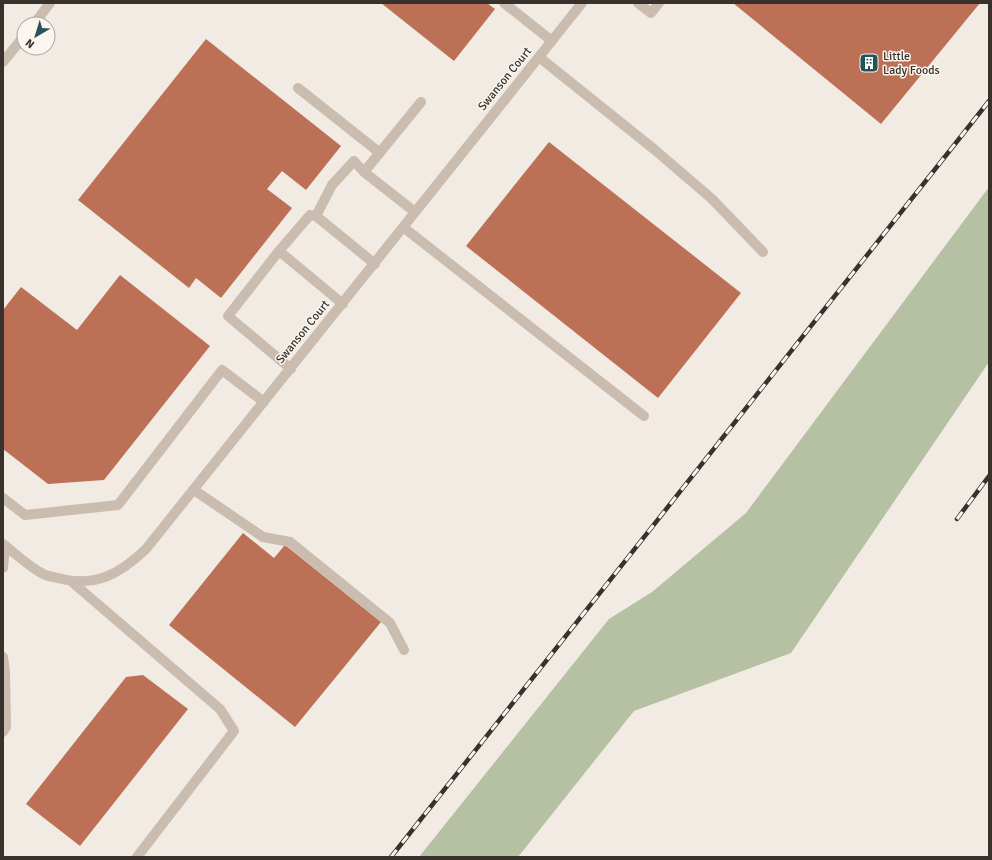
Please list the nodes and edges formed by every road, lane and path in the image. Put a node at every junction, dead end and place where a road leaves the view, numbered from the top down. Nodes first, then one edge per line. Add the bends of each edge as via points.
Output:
1 (50, 3) edge
2 (504, 3) edge
3 (582, 3) edge
4 (638, 3) edge
5 (659, 3) edge
6 (40, 16) edge
7 (552, 41) junction
8 (16, 46) edge
9 (539, 57) junction
10 (3, 62) edge
11 (298, 88) dead end
12 (421, 102) dead end
13 (380, 153) junction
14 (364, 172) junction
15 (415, 212) junction
16 (316, 216) junction
17 (403, 227) junction
18 (279, 251) junction
19 (763, 252) dead end
20 (375, 264) junction
21 (343, 304) junction
22 (291, 369) junction
23 (264, 402) junction
24 (644, 416) dead end
25 (194, 490) junction
26 (3, 498) edge
27 (4, 545) edge
28 (3, 568) edge
29 (72, 582) junction
30 (404, 650) dead end
31 (3, 656) edge
32 (3, 732) edge
33 (137, 857) edge

1 - 6 lane
2 - 7 lane
3 - 7 lane, Swanson Court
4 - 5 lane via 651,13
7 - 9 lane, Swanson Court
8 - 10 lane
9 - 15 lane, Swanson Court
9 - 19 lane via 712,199
11 - 13 lane
12 - 13 lane
13 - 14 lane
14 - 15 lane
14 - 16 lane via 354,161 332,184
15 - 17 lane, Swanson Court
16 - 18 lane via 310,215
16 - 20 lane
17 - 20 lane, Swanson Court
17 - 24 lane
18 - 21 lane
18 - 22 lane via 228,316
20 - 21 lane, Swanson Court
21 - 22 lane, Swanson Court
22 - 23 lane, Swanson Court
23 - 25 lane, Swanson Court
23 - 26 lane via 222,370 118,505 25,515
25 - 29 lane, Swanson Court via 131,564 113,575 86,582
25 - 30 lane via 263,537 290,542 390,623
27 - 28 lane
27 - 29 lane, Swanson Court via 44,574
29 - 33 lane via 220,709 234,731
31 - 32 lane via 6,726

